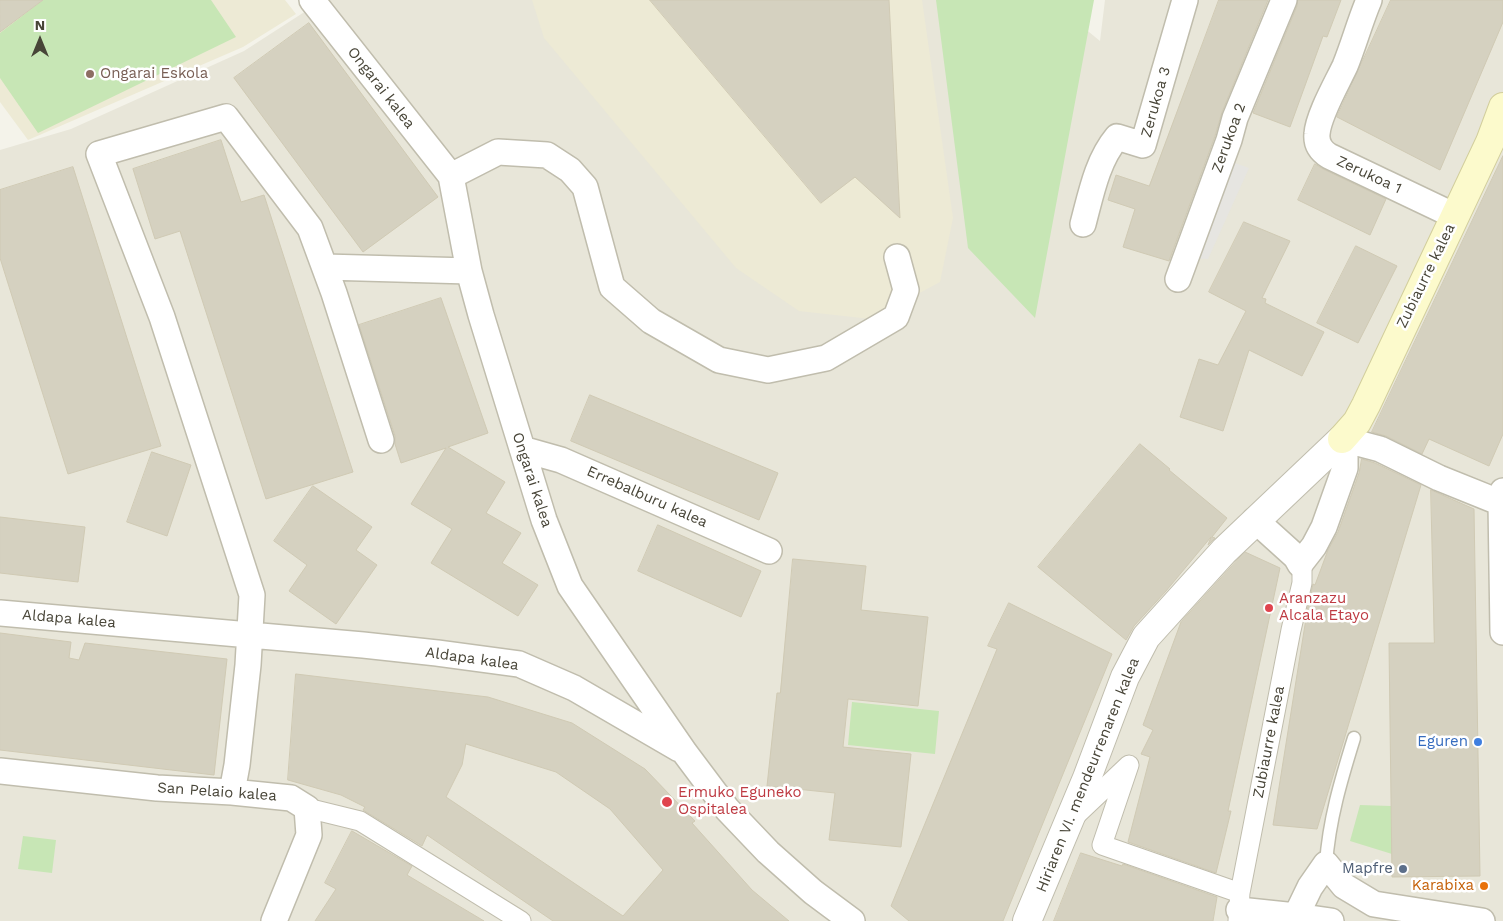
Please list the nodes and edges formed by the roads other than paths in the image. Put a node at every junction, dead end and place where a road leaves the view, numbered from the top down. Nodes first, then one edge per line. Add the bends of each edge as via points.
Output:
1 (312, 0) edge
2 (1185, 0) edge
3 (1284, 0) edge
4 (1369, 0) edge
5 (1503, 107) edge
6 (1497, 144) edge
7 (451, 176) junction
8 (1455, 216) junction
9 (1084, 224) dead end
10 (897, 257) dead end
11 (325, 267) junction
12 (469, 270) junction
13 (1178, 279) dead end
14 (381, 440) dead end
15 (1342, 440) junction
16 (522, 449) junction
17 (1502, 497) edge
18 (1255, 520) junction
19 (770, 551) dead end
20 (1300, 564) junction
21 (0, 613) edge
22 (1503, 632) edge
23 (250, 635) junction
24 (1354, 738) dead end
25 (685, 753) junction
26 (0, 771) edge
27 (232, 792) junction
28 (307, 808) junction
29 (1068, 823) junction
30 (1326, 864) junction
31 (1239, 908) edge
32 (1296, 916) junction
33 (274, 921) edge
34 (521, 921) edge
35 (852, 921) edge
36 (1027, 921) edge
37 (1331, 921) edge
38 (1482, 921) edge

1 - 7 street, Ongarai kalea
2 - 9 street, Zerukoa 3 via 1143,145 1117,137 1109,147 1094,182
3 - 13 street, Zerukoa 2 via 1235,118
4 - 8 street, Zerukoa 1 via 1319,125 1317,143 1329,156
5 - 6 main road, Zubiaurre kalea
6 - 8 main road, Zubiaurre kalea
7 - 10 street via 498,152 548,155 570,170 585,187 612,287 651,321 719,360 768,370 826,358 896,317 906,290
7 - 12 street, Ongarai kalea
8 - 15 main road, Zubiaurre kalea via 1366,405
11 - 12 street
11 - 14 street
11 - 23 street via 310,228 226,117 99,154 162,317 252,595
12 - 16 street, Ongarai kalea
15 - 17 street via 1380,449 1439,478
15 - 18 street, Hiriaren VI. mendeurrenaren kalea
15 - 20 street via 1345,468 1324,527
16 - 19 street, Errebalburu kalea via 561,460
16 - 25 street, Ongarai kalea via 544,520 570,586
17 - 22 street
18 - 20 street
18 - 29 street, Hiriaren VI. mendeurrenaren kalea via 1146,637 1125,677
20 - 31 street, Zubiaurre kalea via 1302,583
21 - 23 street, Aldapa kalea
23 - 25 street, Aldapa kalea via 519,664 574,688
23 - 27 street
24 - 30 lane via 1335,802
25 - 35 street, Aldapa kalea via 727,808 768,852
26 - 27 street, San Pelaio kalea via 157,788
27 - 28 street, San Pelaio kalea via 291,798
28 - 33 street via 309,835
28 - 34 street, San Pelaio kalea via 360,821
29 - 31 street via 1129,765 1102,845
29 - 36 street, Hiriaren VI. mendeurrenaren kalea
30 - 32 street
30 - 38 street via 1344,886 1374,904
31 - 32 street
32 - 37 street

